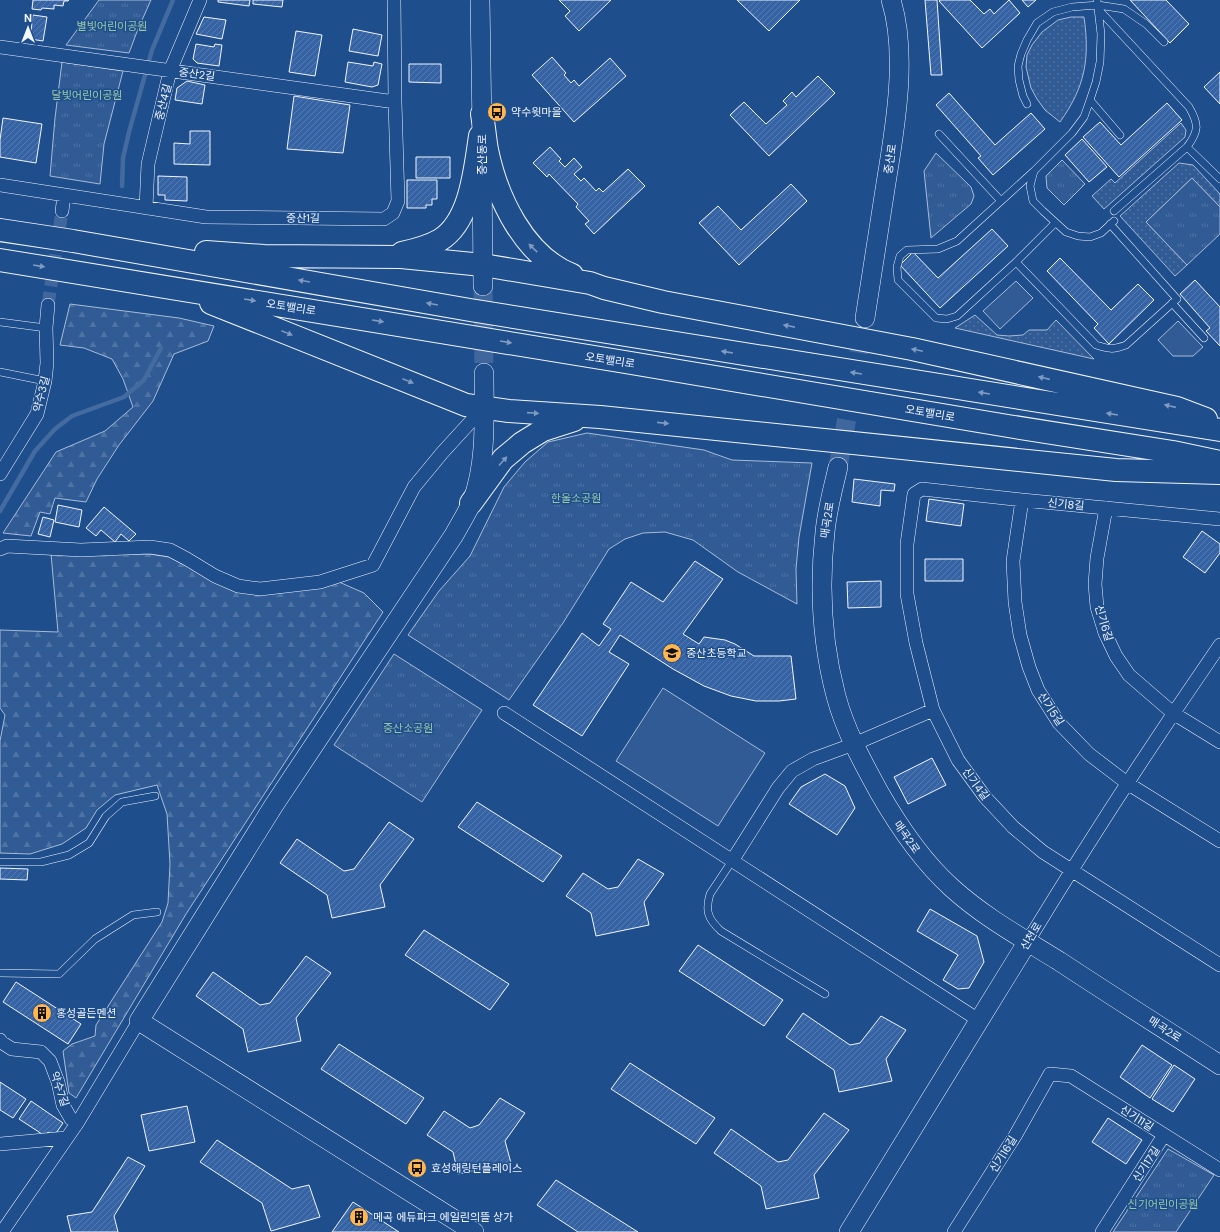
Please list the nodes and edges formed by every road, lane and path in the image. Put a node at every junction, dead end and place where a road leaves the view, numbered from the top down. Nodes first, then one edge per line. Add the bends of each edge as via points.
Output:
1 (200, 0) edge
2 (394, 0) edge
3 (480, 0) edge
4 (892, 0) edge
5 (1098, 5) edge
6 (1164, 42) dead end
7 (0, 47) edge
8 (164, 70) junction
9 (1090, 100) junction
10 (395, 102) junction
11 (1027, 104) dead end
12 (482, 120) junction
13 (939, 134) dead end
14 (1120, 135) dead end
15 (1187, 147) junction
16 (1034, 171) junction
17 (1220, 179) edge
18 (0, 185) edge
19 (64, 196) junction
20 (1001, 201) junction
21 (140, 207) junction
22 (62, 211) tunnel mouth
23 (1114, 211) dead end
24 (1055, 223) junction
25 (0, 230) edge
26 (73, 241) junction
27 (385, 257) junction
28 (0, 260) edge
29 (1016, 262) junction
30 (483, 275) junction
31 (590, 282) junction
32 (173, 287) junction
33 (1172, 303) junction
34 (48, 305) tunnel mouth
35 (865, 318) tunnel mouth
36 (0, 322) edge
37 (46, 328) junction
38 (1204, 338) dead end
39 (0, 372) edge
40 (484, 373) tunnel mouth
41 (45, 381) junction
42 (484, 407) junction
43 (600, 417) junction
44 (1220, 425) edge
45 (1220, 430) edge
46 (1220, 462) edge
47 (838, 467) tunnel mouth
48 (1220, 473) edge
49 (0, 474) edge
50 (914, 494) joint
51 (1022, 500) junction
52 (471, 503) junction
53 (1106, 508) junction
54 (1220, 519) edge
55 (0, 549) edge
56 (1220, 645) edge
57 (934, 710) junction
58 (504, 713) dead end
59 (1173, 713) junction
60 (1220, 742) edge
61 (854, 744) junction
62 (1127, 783) junction
63 (155, 796) dead end
64 (1220, 841) edge
65 (732, 861) junction
66 (0, 862) edge
67 (1071, 871) junction
68 (157, 912) dead end
69 (1028, 941) junction
70 (1220, 965) edge
71 (0, 973) edge
72 (825, 994) dead end
73 (139, 1021) junction
74 (980, 1021) junction
75 (0, 1040) edge
76 (1220, 1065) edge
77 (1050, 1074) joint
78 (78, 1122) junction
79 (1164, 1135) junction
80 (66, 1138) junction
81 (0, 1144) edge
82 (1220, 1170) edge
83 (2, 1232) edge
84 (474, 1232) edge
85 (850, 1232) edge
86 (954, 1232) edge
87 (1102, 1232) edge

1 - 8 street, 중산4길
2 - 10 street, 중산1길
3 - 12 street, 중산동로
4 - 35 street, 중산로 via 899,37 896,114
5 - 6 lane via 1124,9 1146,24
5 - 9 lane via 1100,62
5 - 11 lane via 1072,7 1053,12 1037,23 1027,40 1018,66 1019,80
5 - 15 lane via 1189,107 1197,122 1197,131
7 - 8 street, 중산2길
8 - 10 street, 중산2길
8 - 21 street, 중산4길
9 - 14 lane
9 - 16 lane via 1084,117
10 - 21 street, 중산1길 via 398,201 393,213 384,219 206,217
12 - 27 highway via 470,191 452,229 441,239 425,247
12 - 30 street, 중산동로
31 -> 12 highway via 550,264 528,243 497,185
13 - 20 lane
15 - 17 lane
15 - 23 lane
16 - 20 lane
16 - 24 lane via 1030,186 1033,201
18 - 19 street, 중산1길
19 - 21 street, 중산1길
19 - 22 street
20 - 29 lane via 957,241 938,249 908,250 900,256 897,267 898,280 936,318 947,319 957,316
24 - 29 lane
24 - 33 lane via 1066,232 1090,237 1101,233 1112,223 1177,299
25 - 26 highway
26 - 27 highway via 264,256
45 -> 26 highway via 470,310
27 - 30 highway
28 -> 32 highway, 오토밸리로
29 - 33 lane via 1096,344 1105,348 1116,349 1126,345
30 - 31 highway
44 -> 31 highway via 1177,408 1054,380 912,349 663,302 604,288
32 -> 42 highway via 466,405
32 -> 46 highway, 오토밸리로 via 1173,452
33 - 38 lane
34 - 37 street, 약수3길
36 - 37 lane
37 - 41 street, 약수3길
39 - 41 lane
40 - 42 street
41 - 49 street, 약수3길 via 37,414
42 -> 43 highway
42 - 52 street via 479,476
42 - 55 street via 414,487 373,565 320,582 260,589 238,586 170,550 150,547 80,550 7,546
43 -> 48 highway via 1116,470
52 -> 43 highway via 503,459 522,444 543,430 579,419
47 - 61 street, 매곡2로 via 825,532 822,606 826,648 836,695
50 - 51 street, 신기8길 via 922,489
50 - 57 street, 신기4길 via 908,544 908,594 916,643
51 - 53 street, 신기8길
51 - 62 street, 신기5길 via 1014,561 1014,582 1020,635 1029,667 1038,690 1059,723 1089,754
52 - 73 street via 454,535 274,805
53 - 54 street, 신기8길
53 - 59 street, 신기6길 via 1095,584 1097,607 1104,633 1129,675
56 - 59 street, 신천로
57 - 61 street
57 - 67 street, 신기4길 via 958,760 985,797 1013,827
58 - 65 street
59 - 60 street, 신기6길
59 - 62 street, 신천로
61 - 65 street via 813,759 792,771 778,788
61 - 69 street, 매곡2로 via 866,770 918,853 951,888 984,915
62 - 64 street, 신기5길
62 - 67 street, 신천로
63 - 66 lane via 122,802 106,816 89,843 69,855 42,862
65 - 72 lane via 708,900 708,915 713,924
65 - 74 street
67 - 69 street, 신천로
67 - 70 street, 신기4길
68 - 71 lane via 132,915 95,939 59,974
69 - 74 street, 신천로
69 - 76 street, 매곡2로
73 - 78 street
73 - 84 street
74 - 85 street, 신천로
75 - 78 street, 약수7길 via 12,1049 41,1052 50,1061 63,1105 71,1119
77 - 79 street, 신기11길 via 1071,1076
77 - 86 street, 신기16길 via 1015,1136
78 - 80 street
79 - 82 street, 신기11길
79 - 87 street, 신기17길
80 - 81 street
80 - 83 street

